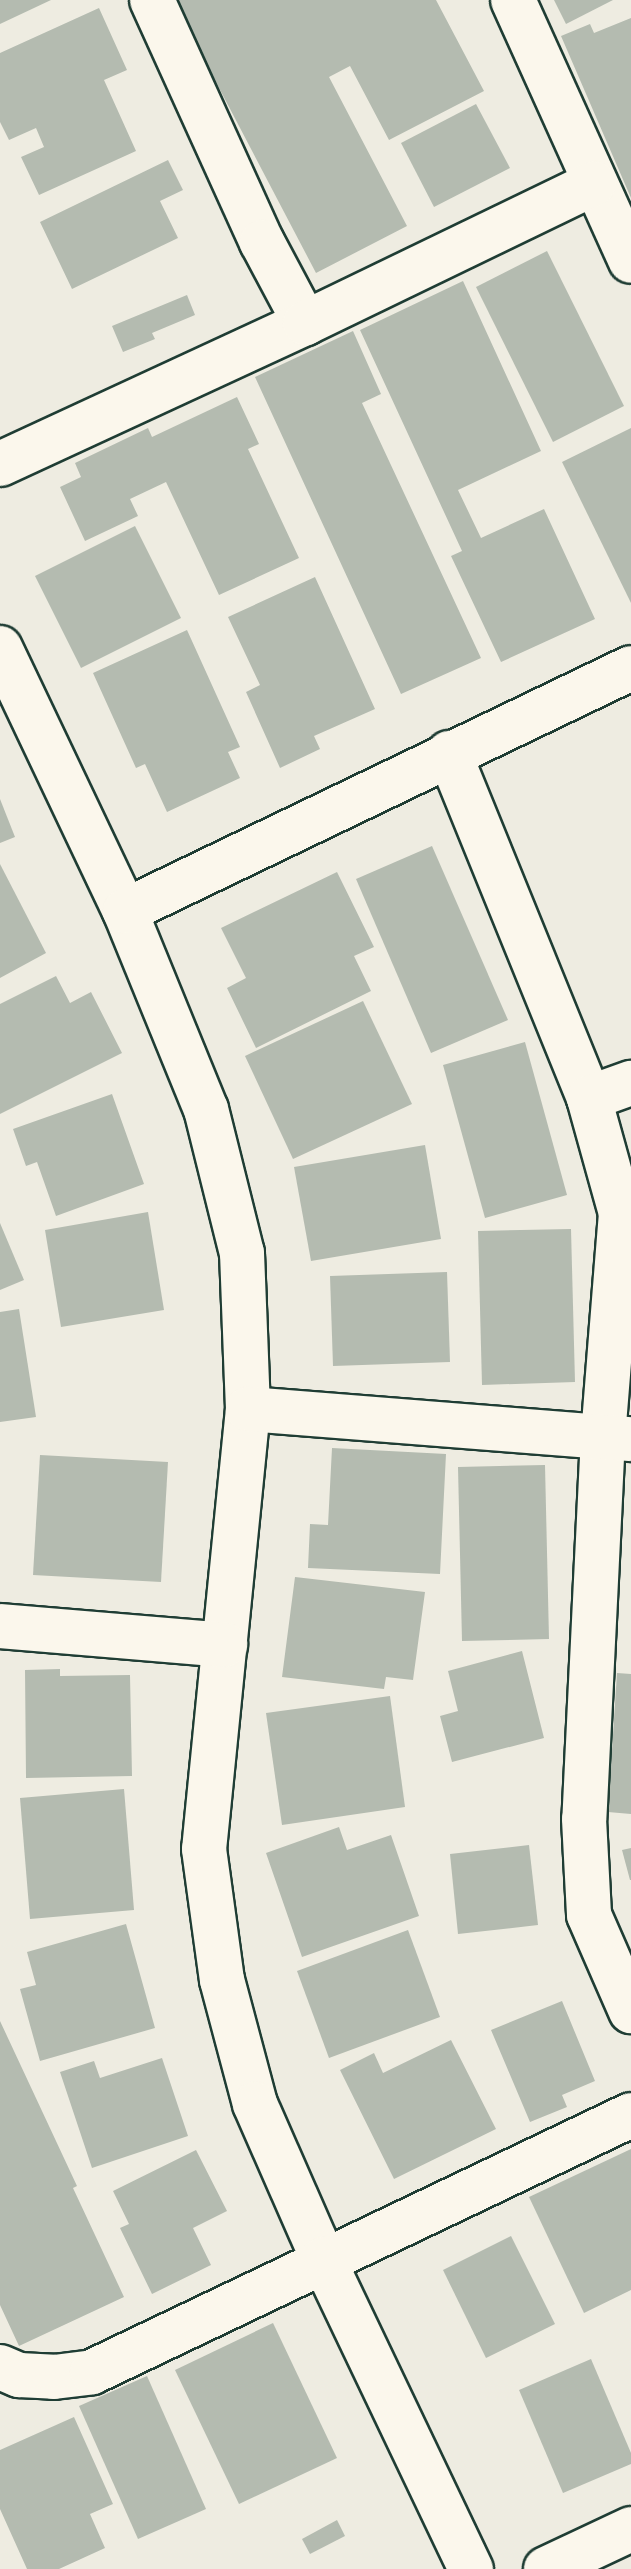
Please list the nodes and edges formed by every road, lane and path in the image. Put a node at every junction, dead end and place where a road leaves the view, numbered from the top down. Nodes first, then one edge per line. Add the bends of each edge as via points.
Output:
1 (152, 0) edge
2 (513, 0) edge
3 (594, 183) junction
4 (631, 261) edge
5 (305, 323) junction
6 (0, 464) edge
7 (0, 648) edge
8 (631, 668) edge
9 (449, 753) junction
10 (125, 911) junction
11 (631, 1083) edge
12 (589, 1098) junction
13 (248, 1409) junction
14 (617, 1438) edge
15 (0, 1626) edge
16 (225, 1645) junction
17 (631, 2011) edge
18 (631, 2115) edge
19 (323, 2259) junction
20 (0, 2367) edge
21 (631, 2529) edge
22 (471, 2569) edge
23 (546, 2569) edge

1 - 5 street via 262,242
2 - 3 street
3 - 4 street
3 - 5 street
5 - 6 street
7 - 10 street
8 - 9 street
9 - 10 street
9 - 12 street
10 - 13 street via 206,1109 242,1253
11 - 12 street
12 - 14 street via 621,1213
13 - 14 street
13 - 16 street
14 - 17 street via 584,1819 589,1915
15 - 16 street
16 - 19 street via 204,1849 222,1980 255,2104
18 - 19 street
19 - 20 street via 92,2372 54,2377 19,2375
19 - 22 street
21 - 23 street

